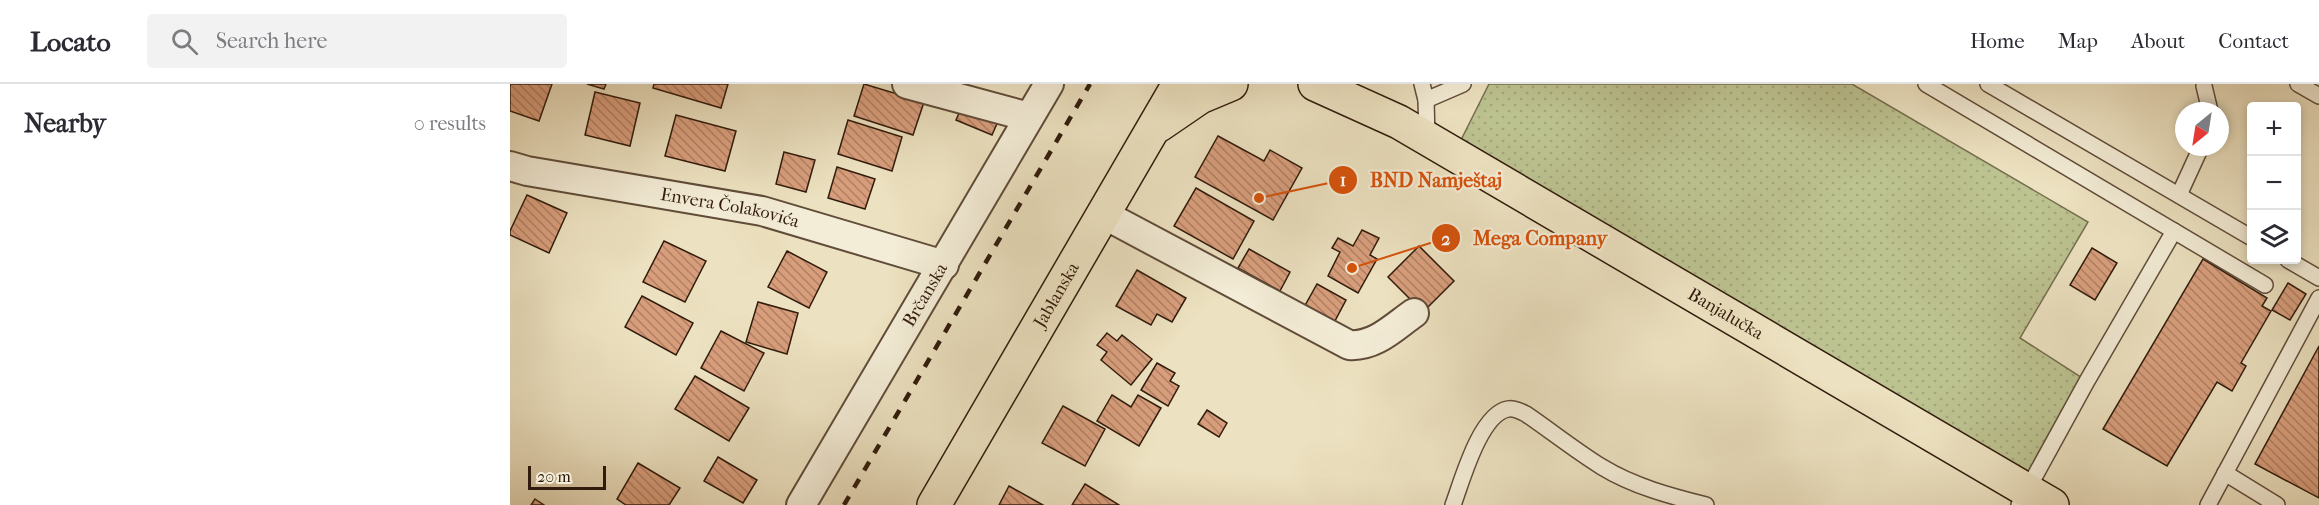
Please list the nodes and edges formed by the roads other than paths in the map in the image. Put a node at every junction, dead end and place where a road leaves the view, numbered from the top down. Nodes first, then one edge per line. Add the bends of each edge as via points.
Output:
1 (908, 84) edge
2 (1049, 84) edge
3 (1179, 84) edge
4 (1231, 84) edge
5 (1315, 84) edge
6 (1349, 84) edge
7 (1422, 84) edge
8 (1463, 84) edge
9 (1926, 84) edge
10 (1988, 84) edge
11 (2298, 84) edge
12 (2204, 86) dead end
13 (2319, 96) edge
14 (1426, 100) junction
15 (2208, 102) edge
16 (1029, 117) junction
17 (1399, 122) junction
18 (1152, 130) junction
19 (1427, 138) junction
20 (2197, 156) edge
21 (510, 166) edge
22 (2179, 195) junction
23 (1103, 214) junction
24 (2174, 231) junction
25 (2247, 235) edge
26 (2295, 264) edge
27 (944, 265) junction
28 (2319, 278) edge
29 (2265, 285) dead end
30 (2319, 298) edge
31 (1414, 313) dead end
32 (2225, 473) junction
33 (2032, 500) edge
34 (801, 505) edge
35 (934, 505) edge
36 (1453, 505) edge
37 (1706, 505) edge
38 (2208, 505) edge
39 (2277, 505) edge

1 - 16 street
2 - 16 street, Brčanska
3 - 18 main road, Jablanska
4 - 18 main road via 1200,97
5 - 17 main road
6 - 17 main road
7 - 14 lane
8 - 14 lane
9 - 24 lane
10 - 22 lane
11 - 13 lane
12 - 15 lane
14 - 19 lane
16 - 27 street, Brčanska
17 - 19 main road, Banjalučka
18 - 23 main road, Jablanska
19 - 33 main road, Banjalučka
20 - 22 lane
21 - 27 street, Envera Čolakovića via 762,211
22 - 25 lane
23 - 31 street via 1350,345 1372,342
23 - 35 main road, Jablanska
24 - 29 lane
24 - 33 lane
26 - 28 lane
27 - 34 street, Brčanska
30 - 32 lane
32 - 38 lane
32 - 39 lane
36 - 37 lane via 1485,427 1498,414 1511,409 1526,414 1621,476

